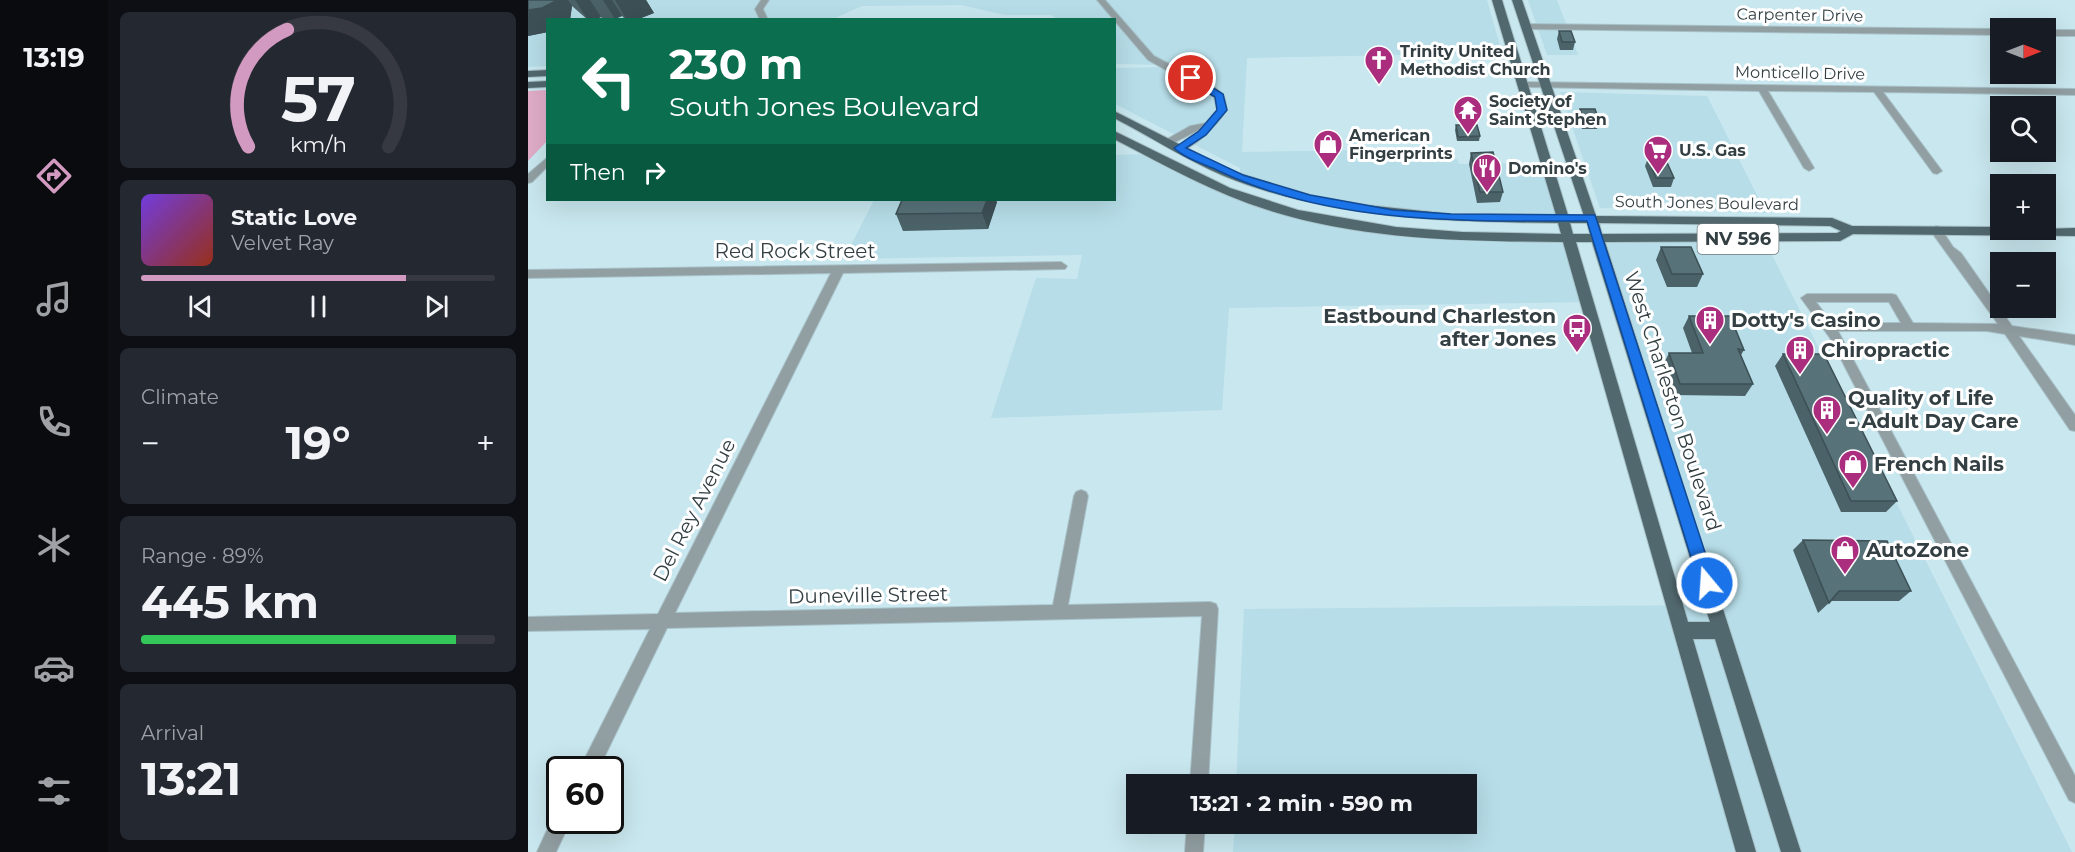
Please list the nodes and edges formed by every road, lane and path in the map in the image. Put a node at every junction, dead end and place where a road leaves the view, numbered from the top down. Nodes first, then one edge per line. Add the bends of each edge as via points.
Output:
1 (765, 0) edge
2 (1101, 0) edge
3 (1497, 0) edge
4 (1517, 0) edge
5 (1502, 17) junction
6 (763, 18) edge
7 (1526, 27) junction
8 (1990, 32) edge
9 (2056, 33) edge
10 (2075, 33) edge
11 (1532, 44) junction
12 (546, 73) edge
13 (528, 74) edge
14 (546, 84) edge
15 (528, 85) edge
16 (1524, 85) junction
17 (1546, 85) junction
18 (1761, 87) junction
19 (1876, 89) junction
20 (2075, 92) edge
21 (1116, 115) edge
22 (1207, 126) junction
23 (1116, 135) edge
24 (1167, 142) junction
25 (1138, 147) junction
26 (1179, 148) junction
27 (1194, 156) junction
28 (1156, 157) junction
29 (546, 162) edge
30 (1809, 168) dead end
31 (1937, 171) dead end
32 (528, 180) edge
33 (1561, 218) junction
34 (1591, 218) junction
35 (1850, 230) junction
36 (1941, 230) junction
37 (2075, 232) edge
38 (1566, 238) junction
39 (1597, 238) junction
40 (1062, 266) dead end
41 (838, 271) junction
42 (528, 274) edge
43 (1909, 326) junction
44 (1829, 327) junction
45 (2008, 330) junction
46 (2075, 340) edge
47 (2075, 426) edge
48 (1081, 496) dead end
49 (1059, 614) junction
50 (663, 620) junction
51 (528, 624) edge
52 (1683, 630) junction
53 (1723, 631) junction
54 (595, 756) edge
55 (1200, 774) edge
56 (2072, 783) edge
57 (555, 834) edge
58 (1195, 834) edge
59 (546, 852) edge
60 (1194, 852) edge
61 (1746, 852) edge
62 (1791, 852) edge

1 - 6 street via 759,9
2 - 22 street via 1151,58 1219,96 1222,110
3 - 5 main road
4 - 7 main road, West Charleston Boulevard
5 - 11 main road via 1514,23
5 - 16 main road
7 - 8 street, Carpenter Drive
7 - 11 main road, West Charleston Boulevard
9 - 10 street
11 - 17 main road, West Charleston Boulevard
12 - 13 main road
14 - 15 main road
16 - 17 street, Monticello Drive
16 - 33 main road
17 - 18 street, Monticello Drive
17 - 34 main road, West Charleston Boulevard
18 - 19 street, Monticello Drive
18 - 30 street
19 - 20 street, Monticello Drive
19 - 31 street
21 - 24 main road, South Jones Boulevard / NV 596
22 - 24 street via 1193,128
22 - 26 street via 1203,133
23 - 25 main road, South Jones Boulevard / NV 596
24 - 26 main road, South Jones Boulevard / NV 596
25 - 26 main road
25 - 28 main road, South Jones Boulevard / NV 596
26 - 27 main road, South Jones Boulevard / NV 596
27 - 28 main road
27 - 33 main road, South Jones Boulevard / NV 596 via 1278,190 1359,209 1451,218
28 - 38 main road, South Jones Boulevard / NV 596 via 1238,196 1330,221 1424,235
29 - 32 street
33 - 34 main road, South Jones Boulevard / NV 596
33 - 38 main road
34 - 35 main road, South Jones Boulevard / NV 596 via 1832,222
34 - 39 main road, West Charleston Boulevard
35 - 36 main road, South Jones Boulevard / NV 596
35 - 39 main road, South Jones Boulevard / NV 596 via 1840,237
36 - 37 main road, South Jones Boulevard / NV 596
36 - 45 street via 1960,251 1957,256
38 - 39 main road, South Jones Boulevard / NV 596
38 - 52 main road
39 - 53 main road, West Charleston Boulevard
40 - 41 street, Red Rock Street
41 - 42 street, Red Rock Street
41 - 50 street, Del Rey Avenue
43 - 44 street
43 - 44 street via 1892,298 1807,298
43 - 45 street
44 - 56 street
45 - 46 street
45 - 47 street
48 - 49 street
49 - 50 street, Duneville Street
49 - 55 street, Duneville Street via 1210,609
50 - 51 street, Duneville Street
50 - 54 street, Del Rey Avenue
52 - 53 main road
52 - 61 main road
53 - 62 main road, West Charleston Boulevard
57 - 59 street
58 - 60 street

